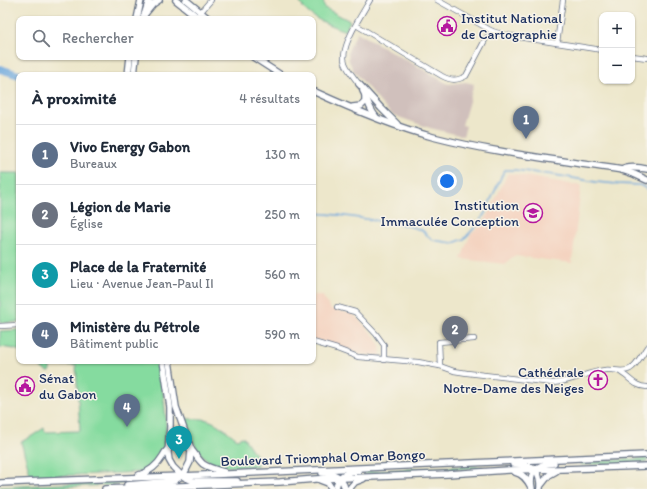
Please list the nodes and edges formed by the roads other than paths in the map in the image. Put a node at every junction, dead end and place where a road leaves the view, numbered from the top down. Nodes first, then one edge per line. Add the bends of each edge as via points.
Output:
1 (149, 0) edge
2 (159, 0) edge
3 (172, 0) edge
4 (176, 0) edge
5 (211, 0) edge
6 (370, 0) edge
7 (437, 0) edge
8 (563, 0) edge
9 (141, 1) edge
10 (184, 2) edge
11 (198, 14) edge
12 (138, 16) edge
13 (144, 16) edge
14 (145, 16) edge
15 (356, 25) junction
16 (492, 31) junction
17 (557, 43) junction
18 (599, 50) edge
19 (635, 56) edge
20 (647, 58) edge
21 (130, 60) edge
22 (136, 60) edge
23 (258, 60) edge
24 (128, 72) edge
25 (134, 72) edge
26 (276, 72) edge
27 (359, 84) junction
28 (316, 92) edge
29 (365, 95) junction
30 (372, 98) junction
31 (351, 107) junction
32 (373, 115) junction
33 (399, 126) junction
34 (647, 169) edge
35 (622, 170) junction
36 (647, 180) edge
37 (337, 307) dead end
38 (16, 325) edge
39 (0, 326) edge
40 (474, 339) dead end
41 (316, 343) edge
42 (647, 347) edge
43 (384, 360) junction
44 (163, 364) edge
45 (169, 364) edge
46 (440, 366) junction
47 (613, 370) junction
48 (647, 387) edge
49 (168, 449) junction
50 (191, 449) junction
51 (647, 455) edge
52 (616, 456) junction
53 (471, 463) junction
54 (647, 466) edge
55 (392, 467) junction
56 (563, 469) junction
57 (509, 470) junction
58 (535, 470) junction
59 (288, 471) junction
60 (240, 473) junction
61 (182, 476) junction
62 (130, 478) junction
63 (340, 478) junction
64 (369, 478) junction
65 (316, 479) junction
66 (0, 483) edge
67 (253, 483) junction
68 (540, 487) edge
69 (532, 488) edge
70 (105, 489) edge
71 (112, 489) edge
72 (332, 489) edge
73 (336, 489) edge
74 (345, 489) edge
75 (348, 489) edge

1 - 13 main road
2 - 14 main road
3 - 10 main road
4 - 10 main road
5 - 11 street
6 - 15 street
7 - 16 street
8 - 17 street
9 - 12 main road
10 - 11 main road
15 - 16 street via 449,80 466,76 484,40
15 - 27 street via 344,50 344,59
16 - 17 street
17 - 18 street
19 - 20 street
21 - 24 main road
22 - 25 main road
23 - 26 main road
27 - 29 main road
27 - 30 main road
28 - 31 main road
29 - 31 main road via 365,102 360,106
29 - 32 main road
30 - 32 main road via 376,109
30 - 33 main road
31 - 32 main road
32 - 33 main road
33 - 35 main road via 433,137 480,147
34 - 35 main road
35 - 36 main road
37 - 43 street via 355,312 376,334 384,345
38 - 39 street
40 - 46 street via 440,342
41 - 43 street via 358,357
42 - 47 street via 632,368 623,371
43 - 46 street
44 - 49 main road via 170,407
45 - 50 main road via 176,407
46 - 47 street via 467,373 553,383 606,369
47 - 48 street via 622,373 638,386
49 - 50 main road via 180,444
49 - 61 main road via 170,462
49 - 62 main road via 153,469
50 - 60 main road via 210,467
50 - 61 main road via 190,462
51 - 52 main road, Boulevard Triomphal Omar Bongo
52 - 53 main road, Boulevard Triomphal Omar Bongo
52 - 58 main road via 546,464
53 - 55 main road, Boulevard Triomphal Omar Bongo
53 - 58 main road via 487,466 519,464
54 - 56 main road, Boulevard Triomphal Omar Bongo
55 - 59 main road, Boulevard Triomphal Omar Bongo
55 - 63 main road via 351,472
56 - 58 main road, Boulevard Triomphal Omar Bongo
56 - 68 main road via 545,478
57 - 58 main road, Boulevard Triomphal Omar Bongo
57 - 64 main road, Boulevard Triomphal Omar Bongo
57 - 69 main road via 523,475
58 - 68 main road via 539,475
58 - 69 main road
59 - 60 main road, Boulevard Triomphal Omar Bongo
59 - 63 main road via 305,474 331,473
60 - 61 main road, Boulevard Triomphal Omar Bongo
61 - 62 main road, Boulevard Triomphal Omar Bongo
61 - 67 main road via 196,482
61 - 71 main road via 170,482 131,484
62 - 66 main road, Boulevard Triomphal Omar Bongo
63 - 64 main road, Boulevard Triomphal Omar Bongo
63 - 65 main road, Boulevard Triomphal Omar Bongo
63 - 73 main road
63 - 74 main road
64 - 75 main road via 355,482
65 - 67 main road, Boulevard Triomphal Omar Bongo
65 - 72 main road via 328,483
67 - 71 main road, Boulevard Triomphal Omar Bongo
70 - 71 main road, Boulevard Triomphal Omar Bongo

